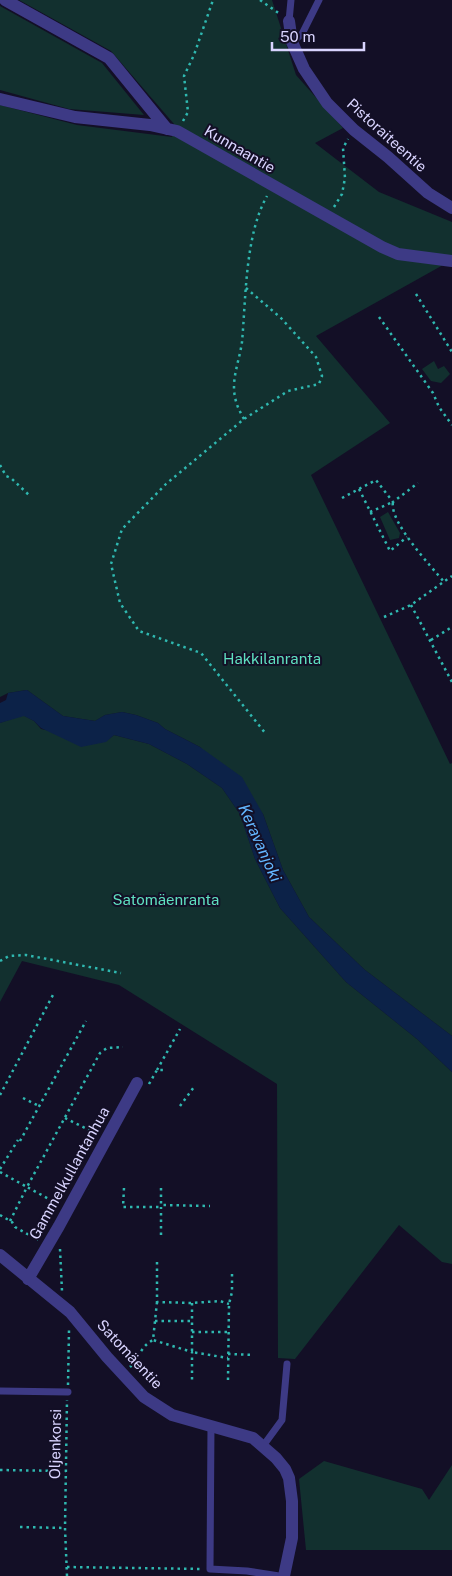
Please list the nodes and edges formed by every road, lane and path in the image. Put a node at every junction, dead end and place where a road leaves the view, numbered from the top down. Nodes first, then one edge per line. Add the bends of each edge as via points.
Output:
1 (5, 0) edge
2 (213, 0) edge
3 (260, 0) edge
4 (291, 0) edge
5 (319, 0) edge
6 (289, 21) junction
7 (292, 42) junction
8 (0, 100) edge
9 (172, 130) junction
10 (354, 130) junction
11 (273, 186) junction
12 (452, 208) edge
13 (327, 216) junction
14 (452, 261) edge
15 (246, 288) junction
16 (416, 294) dead end
17 (380, 317) dead end
18 (452, 352) edge
19 (244, 419) junction
20 (452, 424) edge
21 (0, 465) edge
22 (418, 483) dead end
23 (359, 489) junction
24 (30, 496) dead end
25 (342, 498) dead end
26 (394, 502) junction
27 (370, 512) junction
28 (407, 537) junction
29 (452, 576) edge
30 (444, 582) junction
31 (411, 605) junction
32 (384, 616) dead end
33 (452, 627) edge
34 (431, 640) junction
35 (452, 682) edge
36 (266, 734) dead end
37 (0, 961) edge
38 (122, 973) dead end
39 (54, 993) dead end
40 (86, 1021) dead end
41 (180, 1029) dead end
42 (124, 1047) dead end
43 (157, 1070) junction
44 (165, 1070) dead end
45 (142, 1086) joint
46 (194, 1087) dead end
47 (0, 1095) edge
48 (23, 1098) dead end
49 (39, 1106) junction
50 (180, 1106) dead end
51 (65, 1118) junction
52 (107, 1139) junction
53 (0, 1171) edge
54 (28, 1188) junction
55 (124, 1188) dead end
56 (161, 1188) dead end
57 (162, 1206) junction
58 (210, 1206) dead end
59 (68, 1210) junction
60 (0, 1215) edge
61 (10, 1221) junction
62 (59, 1226) junction
63 (161, 1235) dead end
64 (48, 1246) junction
65 (0, 1256) edge
66 (157, 1262) dead end
67 (232, 1273) dead end
68 (28, 1279) junction
69 (157, 1302) junction
70 (192, 1302) junction
71 (229, 1304) junction
72 (66, 1308) junction
73 (155, 1321) junction
74 (192, 1321) junction
75 (192, 1332) junction
76 (229, 1332) junction
77 (153, 1340) junction
78 (192, 1352) junction
79 (254, 1355) dead end
80 (228, 1356) junction
81 (287, 1364) dead end
82 (122, 1373) junction
83 (192, 1380) dead end
84 (228, 1380) dead end
85 (0, 1391) edge
86 (68, 1392) junction
87 (211, 1425) junction
88 (263, 1446) junction
89 (0, 1470) edge
90 (66, 1471) junction
91 (20, 1527) dead end
92 (66, 1528) junction
93 (67, 1567) junction
94 (210, 1569) junction
95 (67, 1576) edge
96 (279, 1576) edge
97 (284, 1576) edge

1 - 9 street via 109,58
2 - 9 path via 184,76 188,112
3 - 6 path
4 - 6 lane
5 - 7 lane via 302,34
6 - 7 street, Pistoraiteentie
7 - 10 street, Pistoraiteentie via 304,69 327,102
8 - 9 street, Kunnaantie via 74,118 150,124
9 - 11 street, Kunnaantie
10 - 12 street, Pistoraiteentie via 428,193
10 - 13 path via 343,148 342,194
11 - 13 street, Kunnaantie
11 - 15 path via 256,226
13 - 14 street, Kunnaantie via 398,254
15 - 19 path via 242,344 234,386 237,408
15 - 19 path via 281,318 316,357 322,376 319,384 288,391
16 - 18 path
17 - 20 path
19 - 36 path via 166,484 122,529 111,564 120,603 139,631 201,653
21 - 24 path via 6,476
22 - 26 path
23 - 25 path
23 - 26 path via 376,480
23 - 27 path
26 - 27 path
26 - 28 path via 392,508
27 - 28 path via 390,551
28 - 30 path
29 - 30 path
30 - 31 path
31 - 32 path
31 - 34 path
33 - 34 path
34 - 35 path
37 - 38 path via 9,956 26,955
39 - 47 path
40 - 49 path
41 - 43 path
42 - 51 path via 107,1048 100,1053
43 - 44 path
43 - 45 path
45 - 52 street, Gammelkullantanhua
46 - 50 path
48 - 49 path
49 - 53 path
51 - 52 path
51 - 54 path
52 - 59 street, Gammelkullantanhua
53 - 54 path
54 - 59 path
54 - 61 path
55 - 57 path via 124,1207
56 - 57 path
57 - 58 path
57 - 63 path
59 - 62 street, Gammelkullantanhua
60 - 61 path
61 - 64 path via 15,1228
62 - 64 street, Gammelkullantanhua
62 - 72 path, Oljenkorsi
64 - 68 street, Gammelkullantanhua
65 - 68 street, Satomäentie
66 - 69 path
67 - 71 path
68 - 72 street, Satomäentie
69 - 70 path
69 - 73 path
70 - 71 path via 220,1301
70 - 74 path
71 - 76 path
72 - 82 street, Satomäentie
72 - 86 path, Oljenkorsi
73 - 74 path
73 - 77 path
74 - 75 path
75 - 76 path
75 - 78 path
76 - 80 path
77 - 78 path
77 - 82 path
78 - 80 path
78 - 83 path
79 - 80 path
80 - 84 path
81 - 88 lane via 282,1420
82 - 87 street, Satomäentie via 144,1397 172,1415
85 - 86 lane
86 - 90 path, Oljenkorsi
87 - 88 street, Satomäentie via 248,1436
87 - 94 lane
88 - 97 street, Satomäentie via 285,1470 292,1502 292,1538
89 - 90 path
90 - 92 path, Oljenkorsi
91 - 92 path
92 - 93 path, Oljenkorsi
93 - 94 path
93 - 95 path, Oljenkorsi
94 - 96 lane

